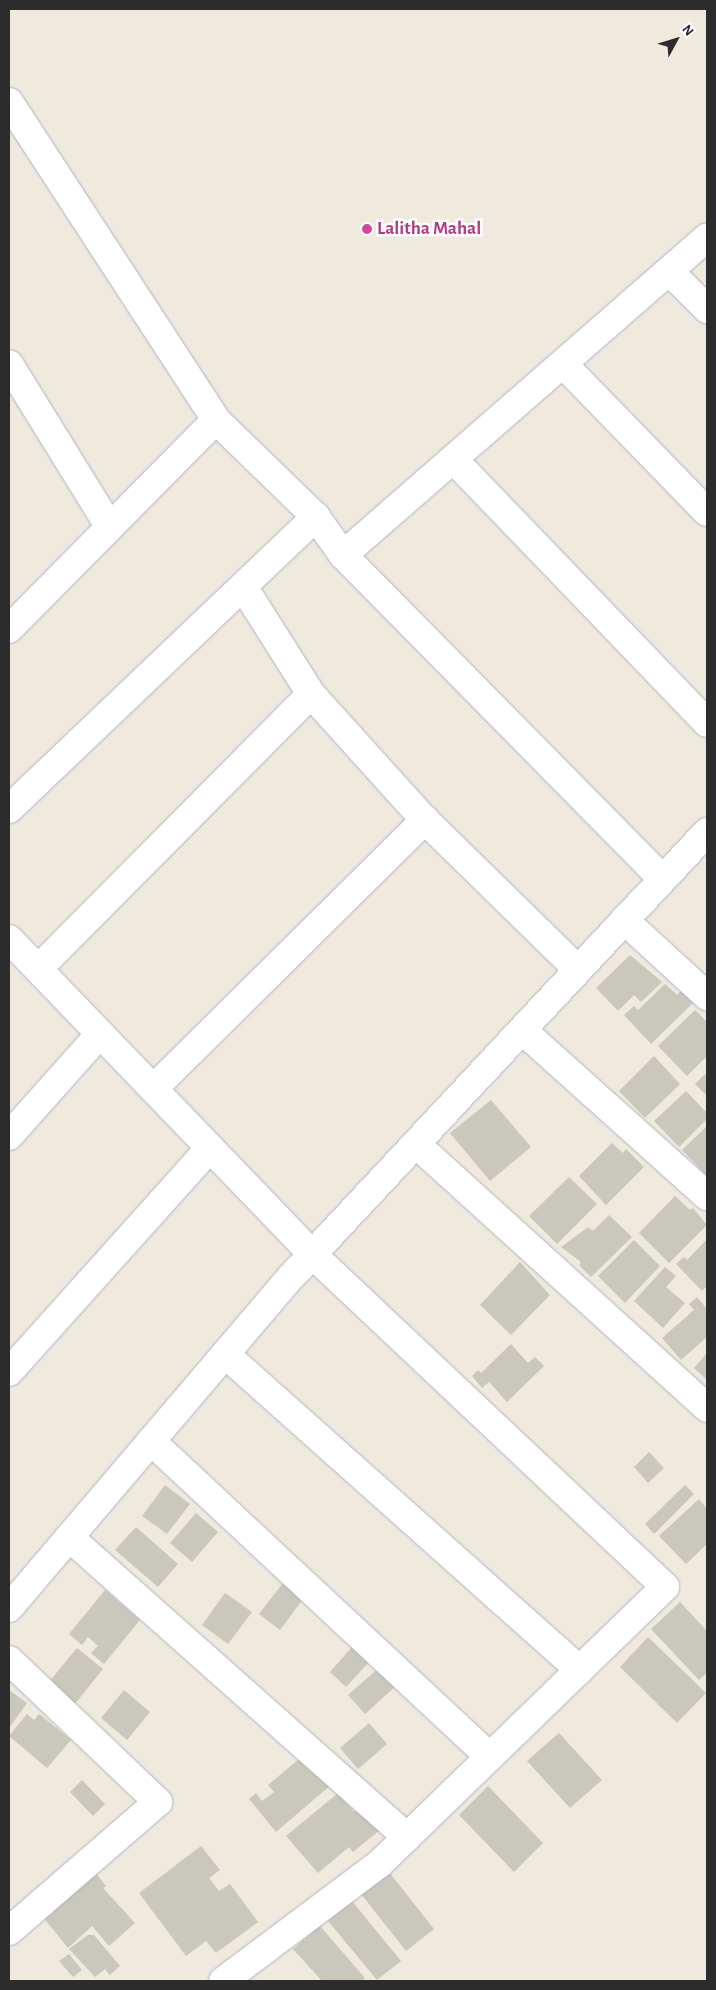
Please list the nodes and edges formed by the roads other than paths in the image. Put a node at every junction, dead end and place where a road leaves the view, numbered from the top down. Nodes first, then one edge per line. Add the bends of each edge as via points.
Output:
1 (9, 102) edge
2 (707, 238) edge
3 (669, 271) junction
4 (707, 309) edge
5 (9, 364) edge
6 (563, 364) junction
7 (216, 420) junction
8 (453, 459) junction
9 (707, 512) edge
10 (316, 517) junction
11 (109, 526) junction
12 (343, 555) junction
13 (244, 588) junction
14 (9, 629) edge
15 (311, 694) junction
16 (707, 723) edge
17 (9, 809) edge
18 (425, 820) junction
19 (707, 832) edge
20 (663, 879) junction
21 (624, 920) junction
22 (9, 939) edge
23 (38, 969) junction
24 (578, 970) junction
25 (707, 996) edge
26 (522, 1030) junction
27 (100, 1034) junction
28 (153, 1089) junction
29 (9, 1136) edge
30 (416, 1144) junction
31 (210, 1148) junction
32 (707, 1196) edge
33 (312, 1254) junction
34 (225, 1354) junction
35 (9, 1372) edge
36 (707, 1408) edge
37 (151, 1441) junction
38 (69, 1537) junction
39 (9, 1608) edge
40 (9, 1660) edge
41 (580, 1670) junction
42 (490, 1757) junction
43 (407, 1837) junction
44 (9, 1931) edge
45 (223, 1981) edge

1 - 7 street
2 - 3 street
3 - 4 street
3 - 6 street
5 - 11 street
6 - 8 street
6 - 9 street
7 - 10 street
7 - 11 street
8 - 12 street
8 - 16 street
10 - 12 street
10 - 13 street
11 - 14 street
12 - 20 street
13 - 15 street
13 - 17 street
15 - 18 street
15 - 23 street
18 - 24 street
18 - 28 street
19 - 20 street
20 - 21 street
21 - 24 street
21 - 25 street
22 - 23 street
23 - 27 street
24 - 26 street
26 - 30 street
26 - 32 street
27 - 28 street
27 - 29 street
28 - 31 street
30 - 33 street
30 - 36 street
31 - 33 street
31 - 35 street
33 - 34 street
33 - 41 street via 665,1588
34 - 37 street
34 - 41 street
37 - 38 street
37 - 42 street
38 - 39 street
38 - 43 street
40 - 44 street via 158,1802
41 - 42 street
42 - 43 street
43 - 45 street via 379,1864

